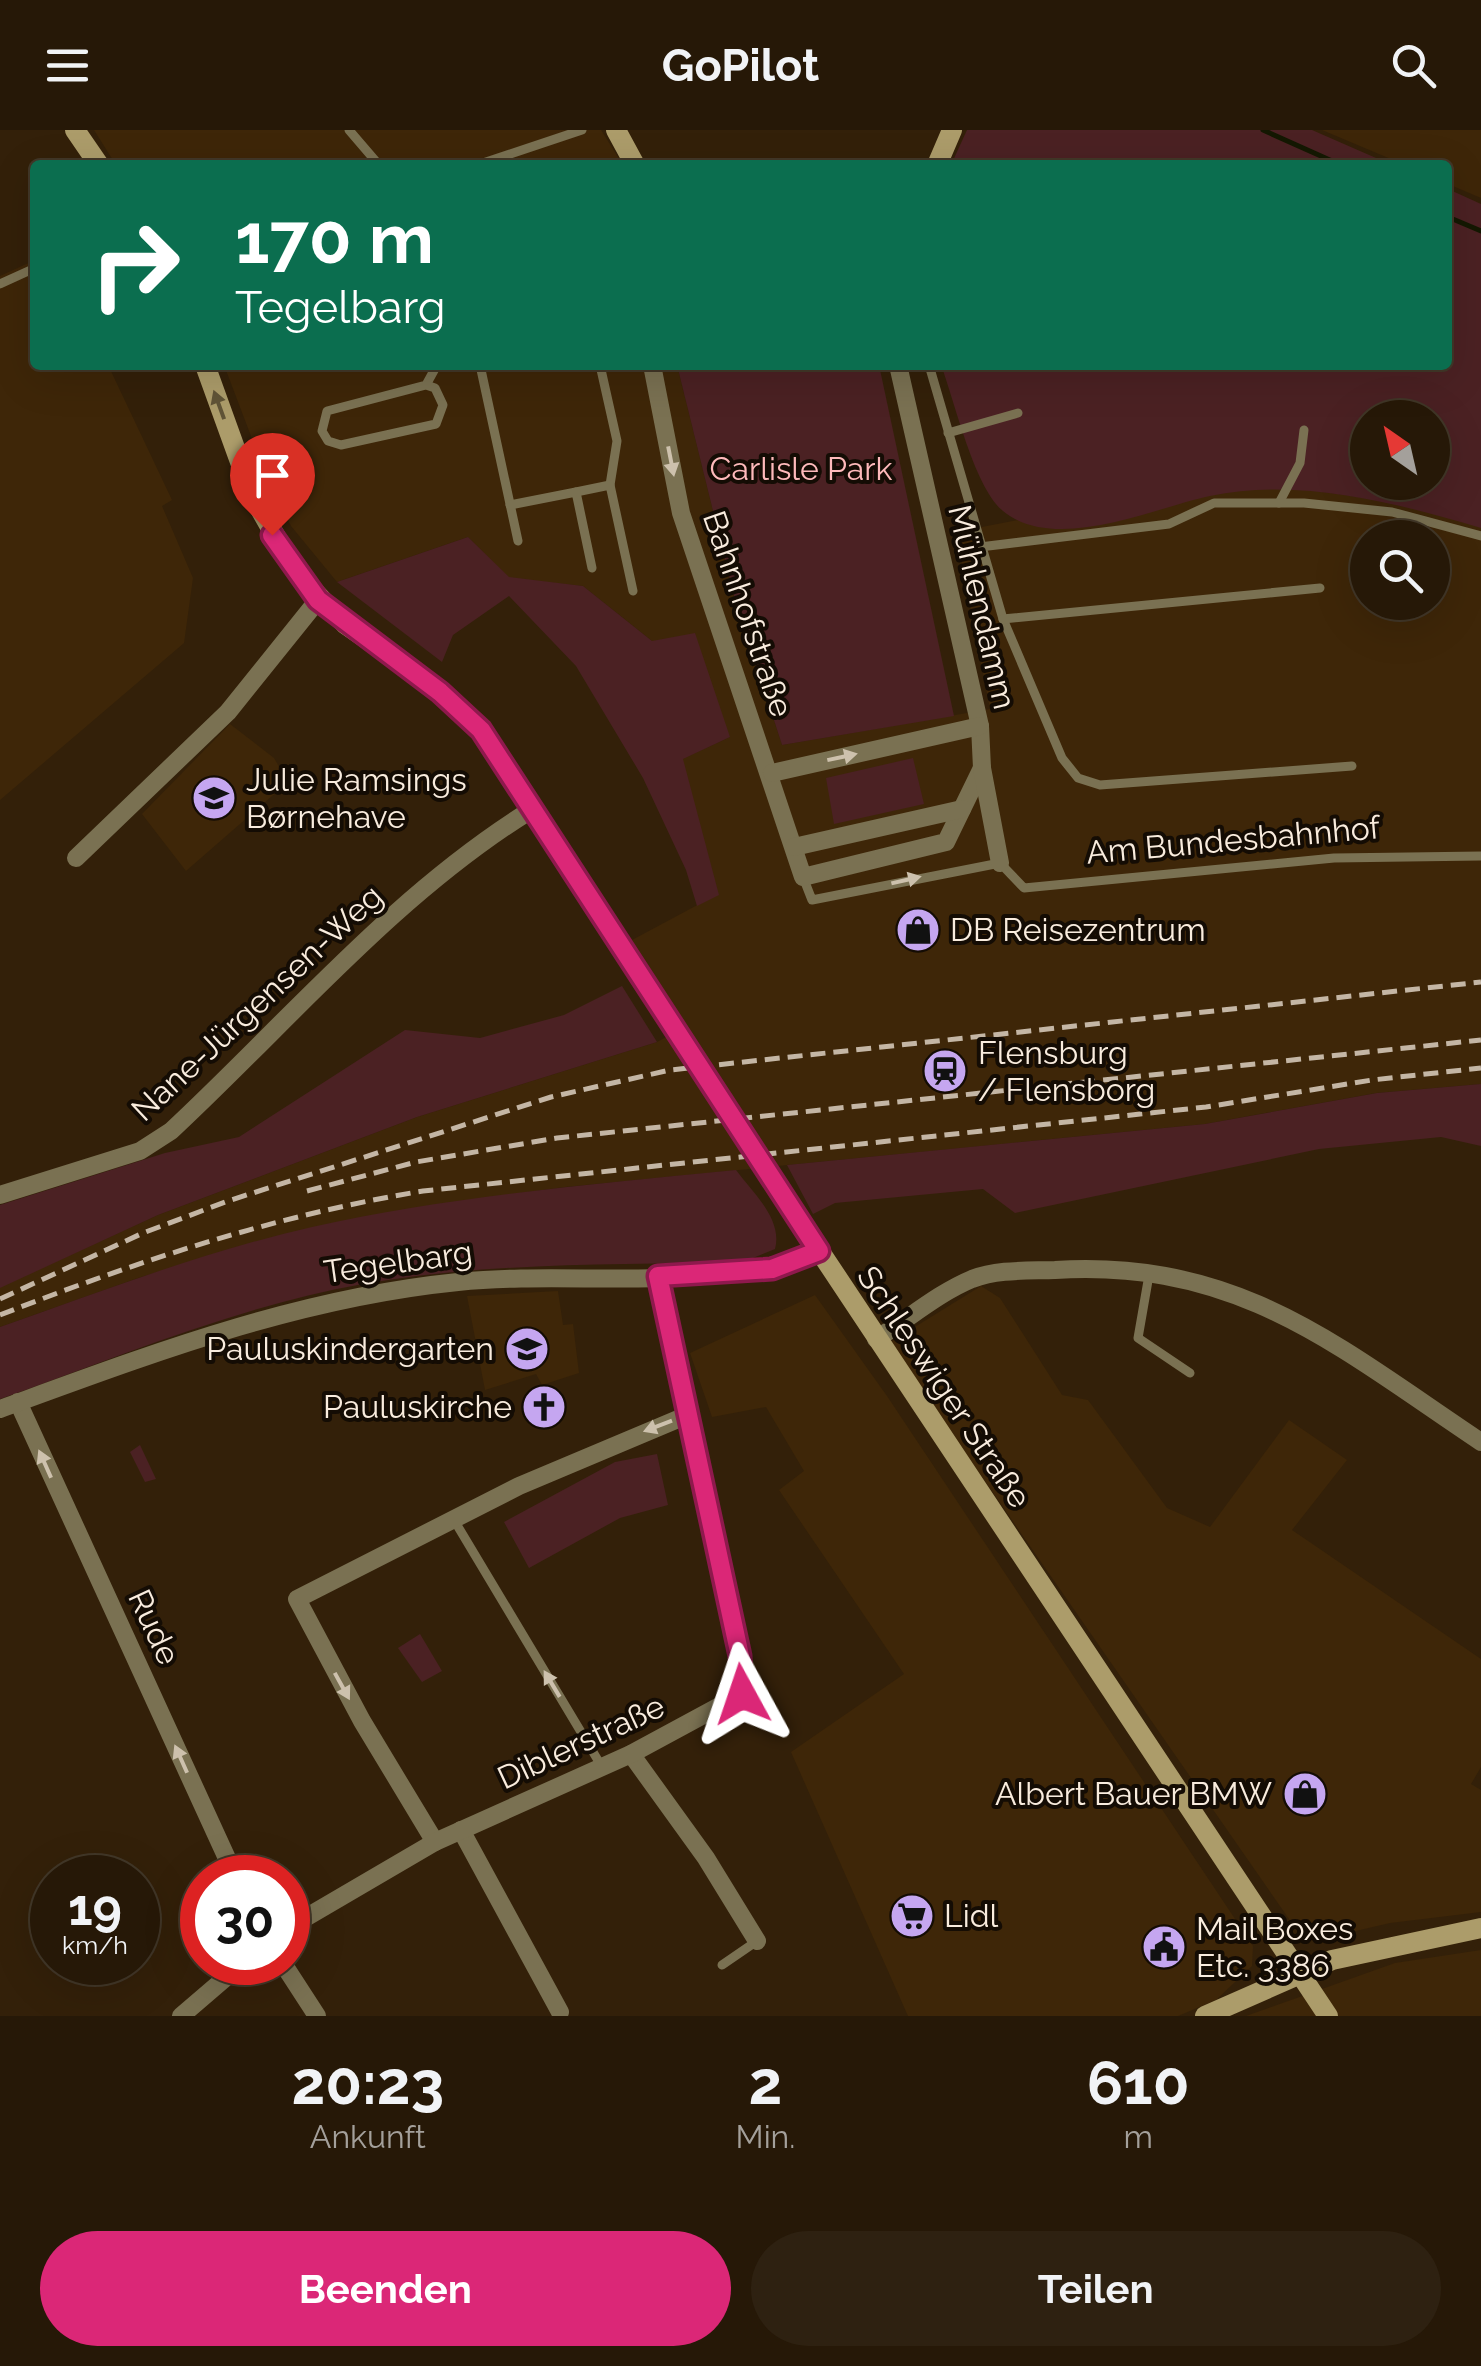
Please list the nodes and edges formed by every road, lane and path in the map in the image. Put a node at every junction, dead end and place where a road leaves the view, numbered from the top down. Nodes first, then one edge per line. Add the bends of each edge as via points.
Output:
1 (75, 130) edge
2 (349, 130) edge
3 (582, 130) edge
4 (616, 130) edge
5 (952, 130) edge
6 (96, 160) edge
7 (375, 160) edge
8 (492, 160) edge
9 (632, 160) edge
10 (939, 160) edge
11 (30, 270) edge
12 (0, 284) edge
13 (207, 370) edge
14 (434, 370) edge
15 (481, 370) edge
16 (601, 370) edge
17 (653, 370) edge
18 (899, 370) edge
19 (930, 370) edge
20 (426, 385) junction
21 (1018, 413) dead end
22 (1304, 430) dead end
23 (948, 433) junction
24 (610, 485) junction
25 (576, 492) junction
26 (1279, 503) junction
27 (510, 505) junction
28 (1481, 536) edge
29 (518, 541) dead end
30 (980, 546) junction
31 (592, 568) dead end
32 (1320, 588) dead end
33 (633, 591) dead end
34 (318, 600) junction
35 (1003, 618) junction
36 (980, 726) junction
37 (1352, 766) dead end
38 (982, 768) junction
39 (772, 773) junction
40 (962, 809) junction
41 (531, 810) junction
42 (794, 848) junction
43 (1481, 856) edge
44 (76, 858) dead end
45 (1000, 864) junction
46 (803, 877) junction
47 (0, 1195) edge
48 (819, 1251) junction
49 (1150, 1272) junction
50 (658, 1276) junction
51 (876, 1340) junction
52 (1190, 1374) dead end
53 (9, 1406) edge
54 (690, 1414) junction
55 (1481, 1442) edge
56 (454, 1520) junction
57 (632, 1754) junction
58 (602, 1767) junction
59 (461, 1830) junction
60 (434, 1842) junction
61 (224, 1855) edge
62 (310, 1915) edge
63 (1481, 1928) edge
64 (758, 1941) joint
65 (722, 1965) dead end
66 (1298, 1972) junction
67 (217, 1985) edge
68 (297, 1985) edge
69 (560, 2012) dead end
70 (181, 2016) edge
71 (317, 2016) edge
72 (1205, 2016) edge
73 (1328, 2016) edge

1 - 6 main road
2 - 7 lane
3 - 8 lane
4 - 9 main road
5 - 10 main road
11 - 12 lane
34 -> 13 main road, Schleswiger Straße via 252,495
14 - 20 lane
15 - 27 lane
16 - 24 lane via 616,441
17 -> 39 street, Bahnhofstraße via 681,512 711,614
18 - 36 street, Mühlendamm
19 - 23 lane, Mühlendamm
20 - 20 lane via 338,405 327,411 322,432 341,445 436,424 443,404
21 - 23 lane
22 - 26 lane via 1300,463
23 - 30 lane, Mühlendamm
24 - 25 lane
24 - 33 lane
25 - 27 lane
25 - 31 lane
26 - 28 lane, Mühlendamm via 1392,512
26 - 30 lane, Mühlendamm via 1214,503 1170,524
27 - 29 lane
30 - 35 lane
32 - 35 lane
34 - 41 main road, Schleswiger Straße via 456,704 506,765
34 - 44 street via 228,712
35 - 37 lane via 1062,758 1078,778 1100,786
36 - 38 street, Mühlendamm
39 -> 36 street
38 - 40 street
38 - 45 street, Mühlendamm
39 - 42 street, Bahnhofstraße
40 - 42 street
40 - 46 street via 946,842
41 - 47 street, Nane-Jürgensen-Weg via 424,886 170,1131 124,1156
41 - 48 main road, Schleswiger Straße, bridge
42 - 46 street, Bahnhofstraße
43 - 45 lane, Am Bundesbahnhof via 1334,858 1024,888
46 -> 45 lane via 812,900
48 - 50 street, Tegelbarg via 772,1269
48 - 51 main road, Schleswiger Straße
49 - 51 street via 993,1273 948,1292
49 - 52 lane via 1138,1338
49 - 55 street via 1201,1282 1287,1314
50 - 53 street, Tegelbarg via 524,1277 366,1293 224,1329
50 - 54 street, Diblerstraße
51 - 66 main road, Schleswiger Straße
61 -> 53 street, Rude
54 -> 56 street
54 - 57 street, Diblerstraße via 742,1694
58 -> 56 lane
56 -> 60 street via 298,1599
57 - 58 street, Diblerstraße
57 - 64 street
58 - 59 street, Diblerstraße
59 - 60 street, Diblerstraße
59 - 69 street
60 - 62 street, Diblerstraße
63 - 66 main road
64 - 65 lane
66 - 72 main road
66 - 73 main road, Schleswiger Straße
67 - 70 street
68 - 71 street

